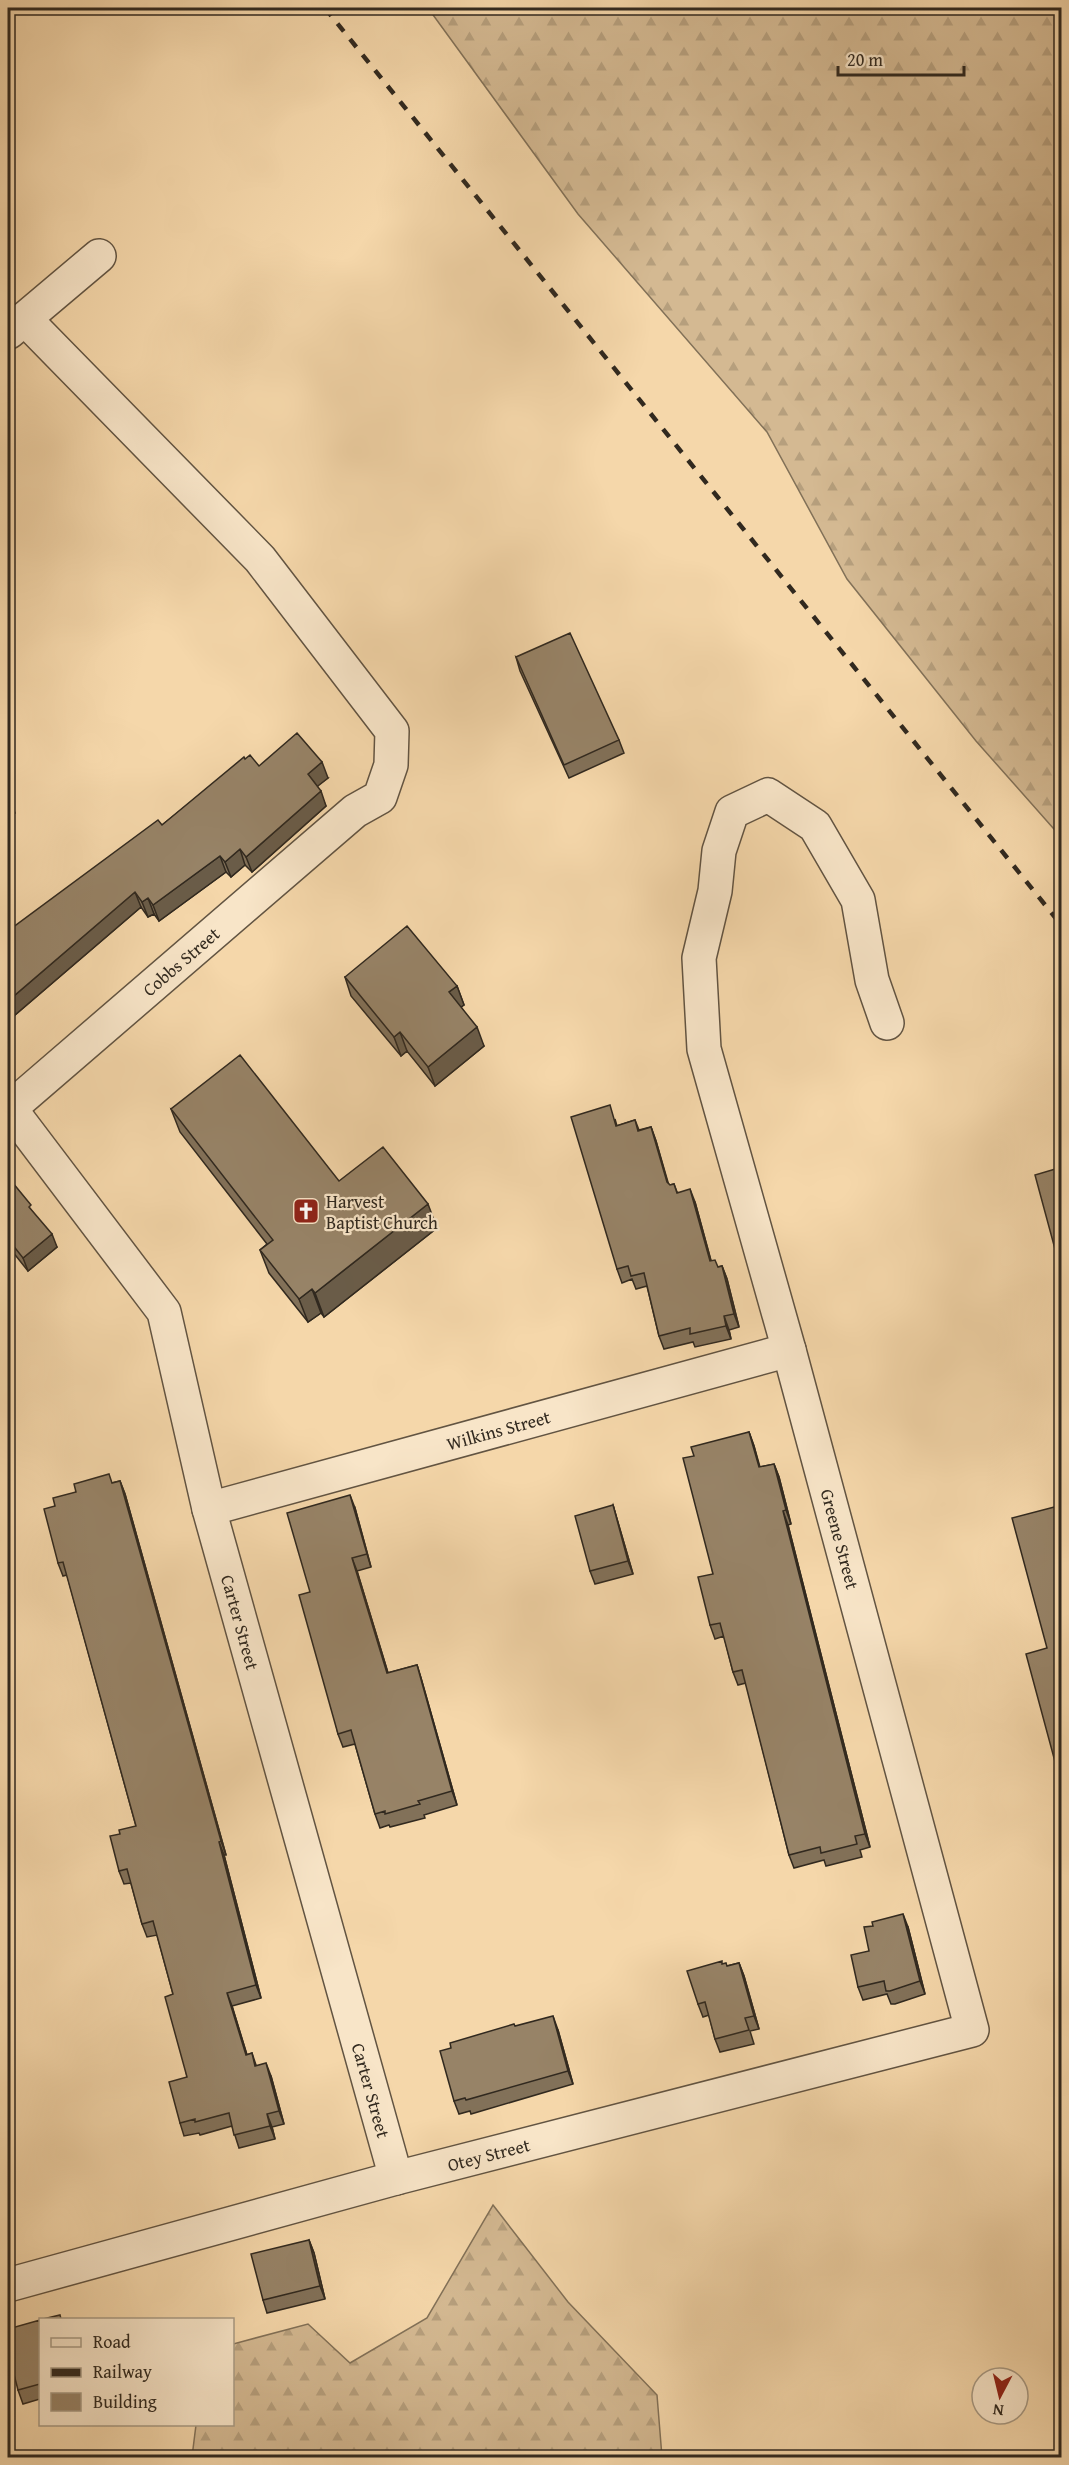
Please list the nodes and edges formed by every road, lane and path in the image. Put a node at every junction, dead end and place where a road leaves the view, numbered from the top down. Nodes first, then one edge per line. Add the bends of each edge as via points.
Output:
1 (99, 256) dead end
2 (16, 326) edge
3 (887, 1023) dead end
4 (8, 1108) edge
5 (789, 1350) junction
6 (209, 1509) junction
7 (972, 2030) joint
8 (396, 2178) junction
9 (8, 2285) edge

1 - 2 street
2 - 4 street, Cobbs Street via 260,560 392,731 390,765 380,797 355,811
3 - 5 street, Greene Street via 872,980 858,900 815,826 768,795 732,812 719,851 715,891 699,958 704,1049
4 - 6 street, Carter Street via 164,1312
5 - 6 street, Wilkins Street
5 - 7 street, Greene Street
6 - 8 street, Carter Street
7 - 8 street, Otey Street
8 - 9 street, Otey Street

